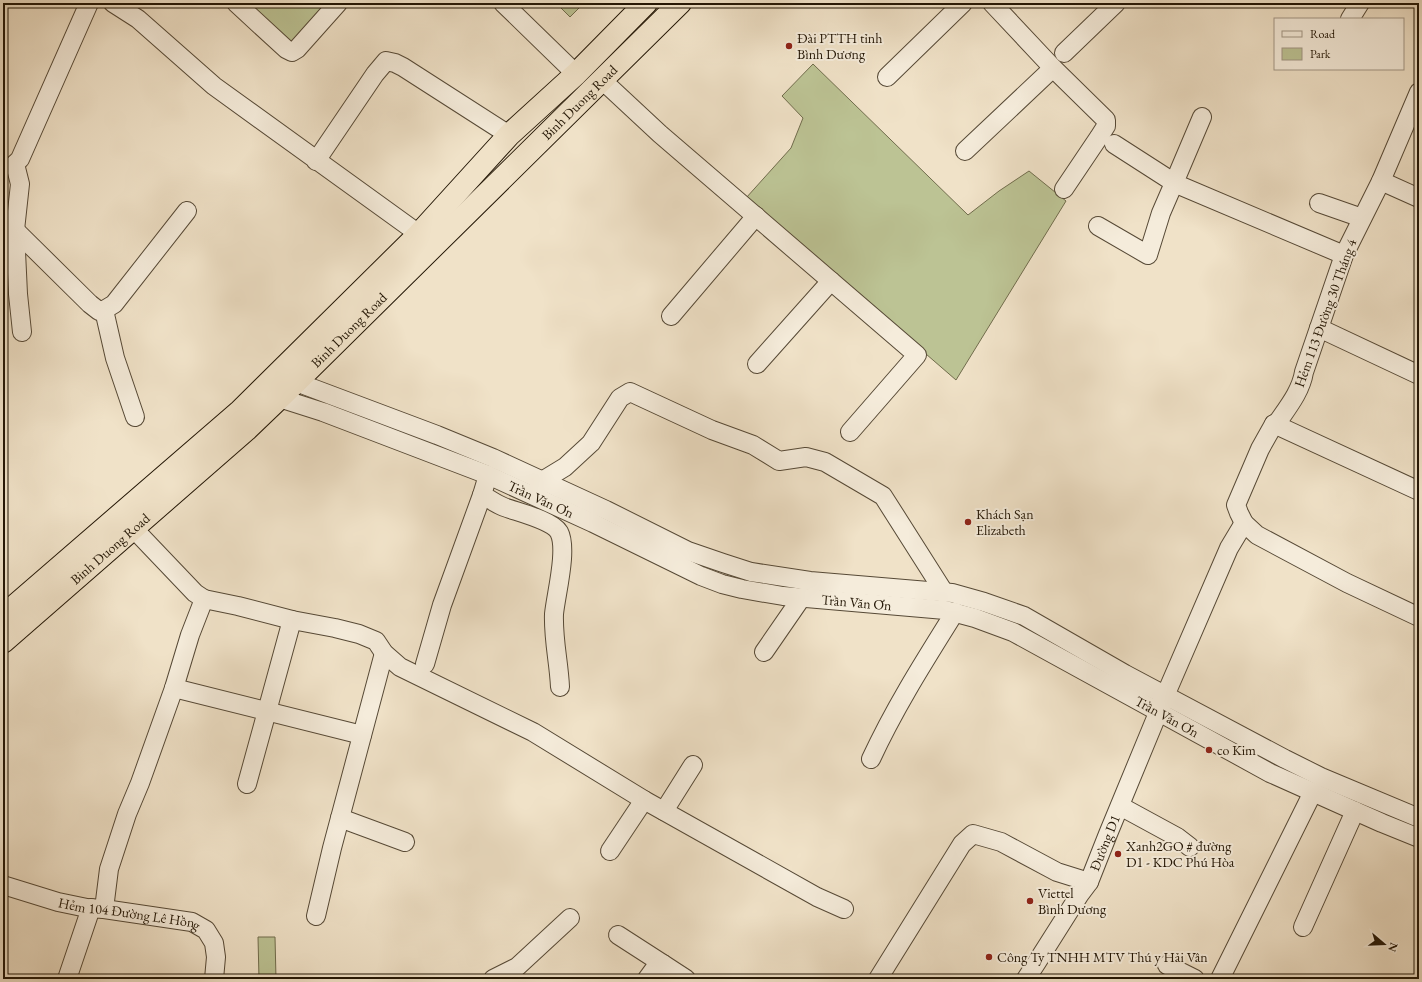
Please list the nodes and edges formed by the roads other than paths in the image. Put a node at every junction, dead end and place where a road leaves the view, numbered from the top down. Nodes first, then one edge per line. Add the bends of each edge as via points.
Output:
1 (89, 3) edge
2 (113, 3) edge
3 (236, 3) edge
4 (338, 3) edge
5 (504, 3) edge
6 (646, 3) edge
7 (680, 3) edge
8 (963, 3) edge
9 (992, 3) edge
10 (1116, 3) edge
11 (1360, 3) edge
12 (1351, 18) edge
13 (1064, 53) dead end
14 (1054, 68) junction
15 (576, 74) junction
16 (886, 77) dead end
17 (602, 80) junction
18 (1419, 92) edge
19 (1202, 117) dead end
20 (509, 135) junction
21 (1114, 144) dead end
22 (965, 150) dead end
23 (316, 160) junction
24 (9, 163) edge
25 (1381, 181) junction
26 (1174, 183) junction
27 (1064, 189) dead end
28 (1419, 198) edge
29 (1319, 203) dead end
30 (187, 211) dead end
31 (756, 216) junction
32 (1362, 218) junction
33 (1098, 226) dead end
34 (15, 230) junction
35 (419, 234) junction
36 (1344, 255) junction
37 (831, 281) junction
38 (104, 310) junction
39 (671, 316) dead end
40 (1319, 328) junction
41 (22, 332) dead end
42 (757, 364) dead end
43 (1418, 372) edge
44 (296, 382) junction
45 (280, 398) junction
46 (135, 417) dead end
47 (1274, 424) junction
48 (850, 432) dead end
49 (488, 475) junction
50 (538, 488) junction
51 (1419, 491) edge
52 (482, 495) junction
53 (1244, 523) junction
54 (133, 528) junction
55 (944, 592) junction
56 (802, 597) junction
57 (204, 599) junction
58 (955, 612) junction
59 (1418, 613) edge
60 (3, 616) edge
61 (292, 620) junction
62 (3, 642) edge
63 (764, 652) dead end
64 (384, 653) junction
65 (425, 664) dead end
66 (560, 687) dead end
67 (174, 688) junction
68 (1165, 696) junction
69 (267, 711) junction
70 (1158, 712) junction
71 (362, 735) junction
72 (871, 759) dead end
73 (693, 765) dead end
74 (247, 784) dead end
75 (1313, 792) junction
76 (644, 800) junction
77 (1120, 806) junction
78 (664, 811) junction
79 (1355, 811) junction
80 (340, 818) junction
81 (1419, 818) edge
82 (1419, 838) edge
83 (405, 842) dead end
84 (1190, 847) dead end
85 (610, 852) dead end
86 (1089, 882) junction
87 (3, 885) edge
88 (97, 908) junction
89 (844, 909) dead end
90 (316, 916) dead end
91 (570, 918) dead end
92 (1303, 927) dead end
93 (618, 935) dead end
94 (1167, 965) dead end
95 (655, 970) edge
96 (1029, 978) edge
97 (68, 979) edge
98 (214, 979) edge
99 (493, 979) edge
100 (686, 979) edge
101 (878, 979) edge
102 (1195, 979) edge
103 (1220, 979) edge

1 - 24 street via 20,159
2 - 23 street via 138,19 214,86
3 - 4 street via 292,52 297,50
5 - 15 street
6 - 15 highway, Binh Duong Road
7 - 17 highway, Binh Duong Road
8 - 16 street
9 - 14 street
10 - 13 street
11 - 12 street
14 - 22 street
14 - 27 street via 1106,120 1106,126
15 - 20 highway, Binh Duong Road
17 - 31 street via 660,134
17 - 44 highway, Binh Duong Road
18 - 25 street, Hẻm 113 Đường 30 Tháng 4
19 - 26 street
20 - 23 street via 403,67 386,61
20 - 35 highway, Binh Duong Road
21 - 26 street
23 - 35 street
24 - 34 street via 20,184
25 - 28 street
25 - 32 street, Hẻm 113 Đường 30 Tháng 4
26 - 33 street via 1161,213 1148,255
26 - 36 street
29 - 32 street
30 - 38 street via 114,304
31 - 37 street
31 - 39 street
32 - 36 street, Hẻm 113 Đường 30 Tháng 4
34 - 38 street via 90,304 99,311
34 - 41 street
35 - 60 highway, Binh Duong Road via 240,411
36 - 40 street, Hẻm 113 Đường 30 Tháng 4
37 - 42 street
37 - 48 street via 917,355
38 - 46 street via 115,358
40 - 43 street
40 - 47 street, Hẻm 113 Đường 30 Tháng 4 via 1298,390
44 - 45 highway, Binh Duong Road
44 - 50 street, Trần Văn Ơn via 437,435 517,469
45 - 49 street, Trần Văn Ơn
45 - 54 highway, Binh Duong Road
47 - 51 street
47 - 53 street, Hẻm 113 Đường 30 Tháng 4 via 1260,448 1236,505
49 - 50 street, Trần Văn Ơn
49 - 52 street
50 - 55 street, Trần Văn Ơn via 606,510 688,551 751,572
50 - 55 street via 591,443 620,398 630,392 712,430 753,445 779,461 806,457 825,462 883,496
50 - 56 street, Trần Văn Ơn via 701,576 756,592
52 - 65 street via 442,605
52 - 66 street via 504,507 548,523 558,531 562,542 554,615
53 - 59 street, Hẻm 113 Đường 30 Tháng 4 via 1257,535 1347,583
53 - 68 street, Đường D1 via 1229,548
54 - 57 street
54 - 62 highway, Binh Duong Road
55 - 68 street, Trần Văn Ơn via 1024,616
56 - 58 street, Trần Văn Ơn
56 - 63 street
57 - 61 street
57 - 67 street
58 - 70 street, Trần Văn Ơn via 1025,638
58 - 72 street via 910,684
61 - 64 street via 359,634 376,641
61 - 69 street
64 - 71 street
64 - 76 street via 400,668 533,732
67 - 69 street
67 - 88 street via 124,821
68 - 70 street, Đường D1
68 - 81 street, Trần Văn Ơn via 1321,777
69 - 71 street
69 - 74 street
70 - 75 street, Trần Văn Ơn via 1270,773
70 - 77 street, Đường D1
71 - 80 street
73 - 78 street
75 - 79 street, Trần Văn Ơn
75 - 103 street
76 - 78 street
76 - 85 street
77 - 84 street via 1177,837
77 - 86 street, Đường D1
78 - 89 street via 817,897
79 - 82 street, Trần Văn Ơn
79 - 92 street
80 - 83 street
80 - 90 street
86 - 96 street, Đường D1
86 - 101 street via 1058,872 1001,842 973,834 962,844
87 - 88 street, Hẻm 104 Đường Lê Hồng via 58,902
88 - 97 street
88 - 98 street, Hẻm 104 Đường Lê Hồng via 192,922 206,930 214,943
91 - 99 street via 517,967
93 - 95 street
94 - 102 street
95 - 100 street

